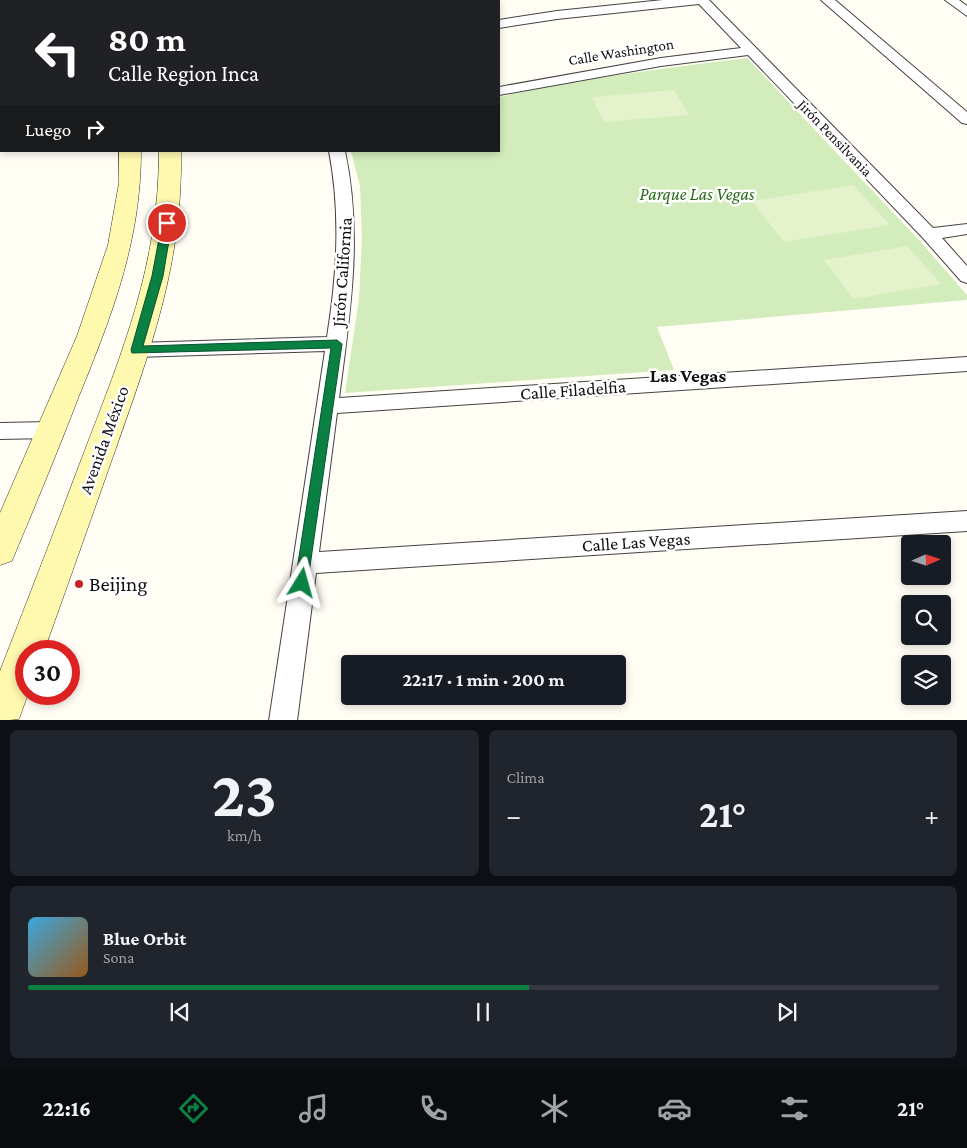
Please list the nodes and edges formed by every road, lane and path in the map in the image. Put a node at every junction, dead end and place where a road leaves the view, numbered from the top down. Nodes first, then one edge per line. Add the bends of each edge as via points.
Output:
1 (700, 0) edge
2 (827, 0) edge
3 (951, 0) edge
4 (967, 12) edge
5 (504, 23) edge
6 (750, 50) junction
7 (500, 91) edge
8 (967, 120) edge
9 (130, 152) edge
10 (170, 152) edge
11 (337, 152) edge
12 (967, 228) edge
13 (929, 234) junction
14 (967, 277) edge
15 (337, 344) junction
16 (136, 350) junction
17 (967, 364) edge
18 (328, 406) junction
19 (51, 430) junction
20 (0, 432) edge
21 (967, 521) edge
22 (0, 551) edge
23 (304, 563) junction
24 (0, 719) edge
25 (283, 720) edge

1 - 5 street via 576,12
1 - 6 street, Jirón Pensilvania
2 - 8 street
3 - 4 street
6 - 7 street, Calle Washington
6 - 13 street, Jirón Pensilvania
9 - 19 main road via 132,178 110,282
10 - 16 main road, Avenida México via 167,223 157,276
11 - 15 street, Jirón California via 345,187 347,238
12 - 13 street
13 - 14 street, Jirón Pensilvania
15 - 16 street
15 - 18 street, Jirón California
16 - 24 main road, Avenida México
17 - 18 street, Calle Filadelfia
18 - 23 street, Jirón California
19 - 20 street
19 - 22 main road
21 - 23 street, Calle Las Vegas
23 - 25 street, Jirón California

